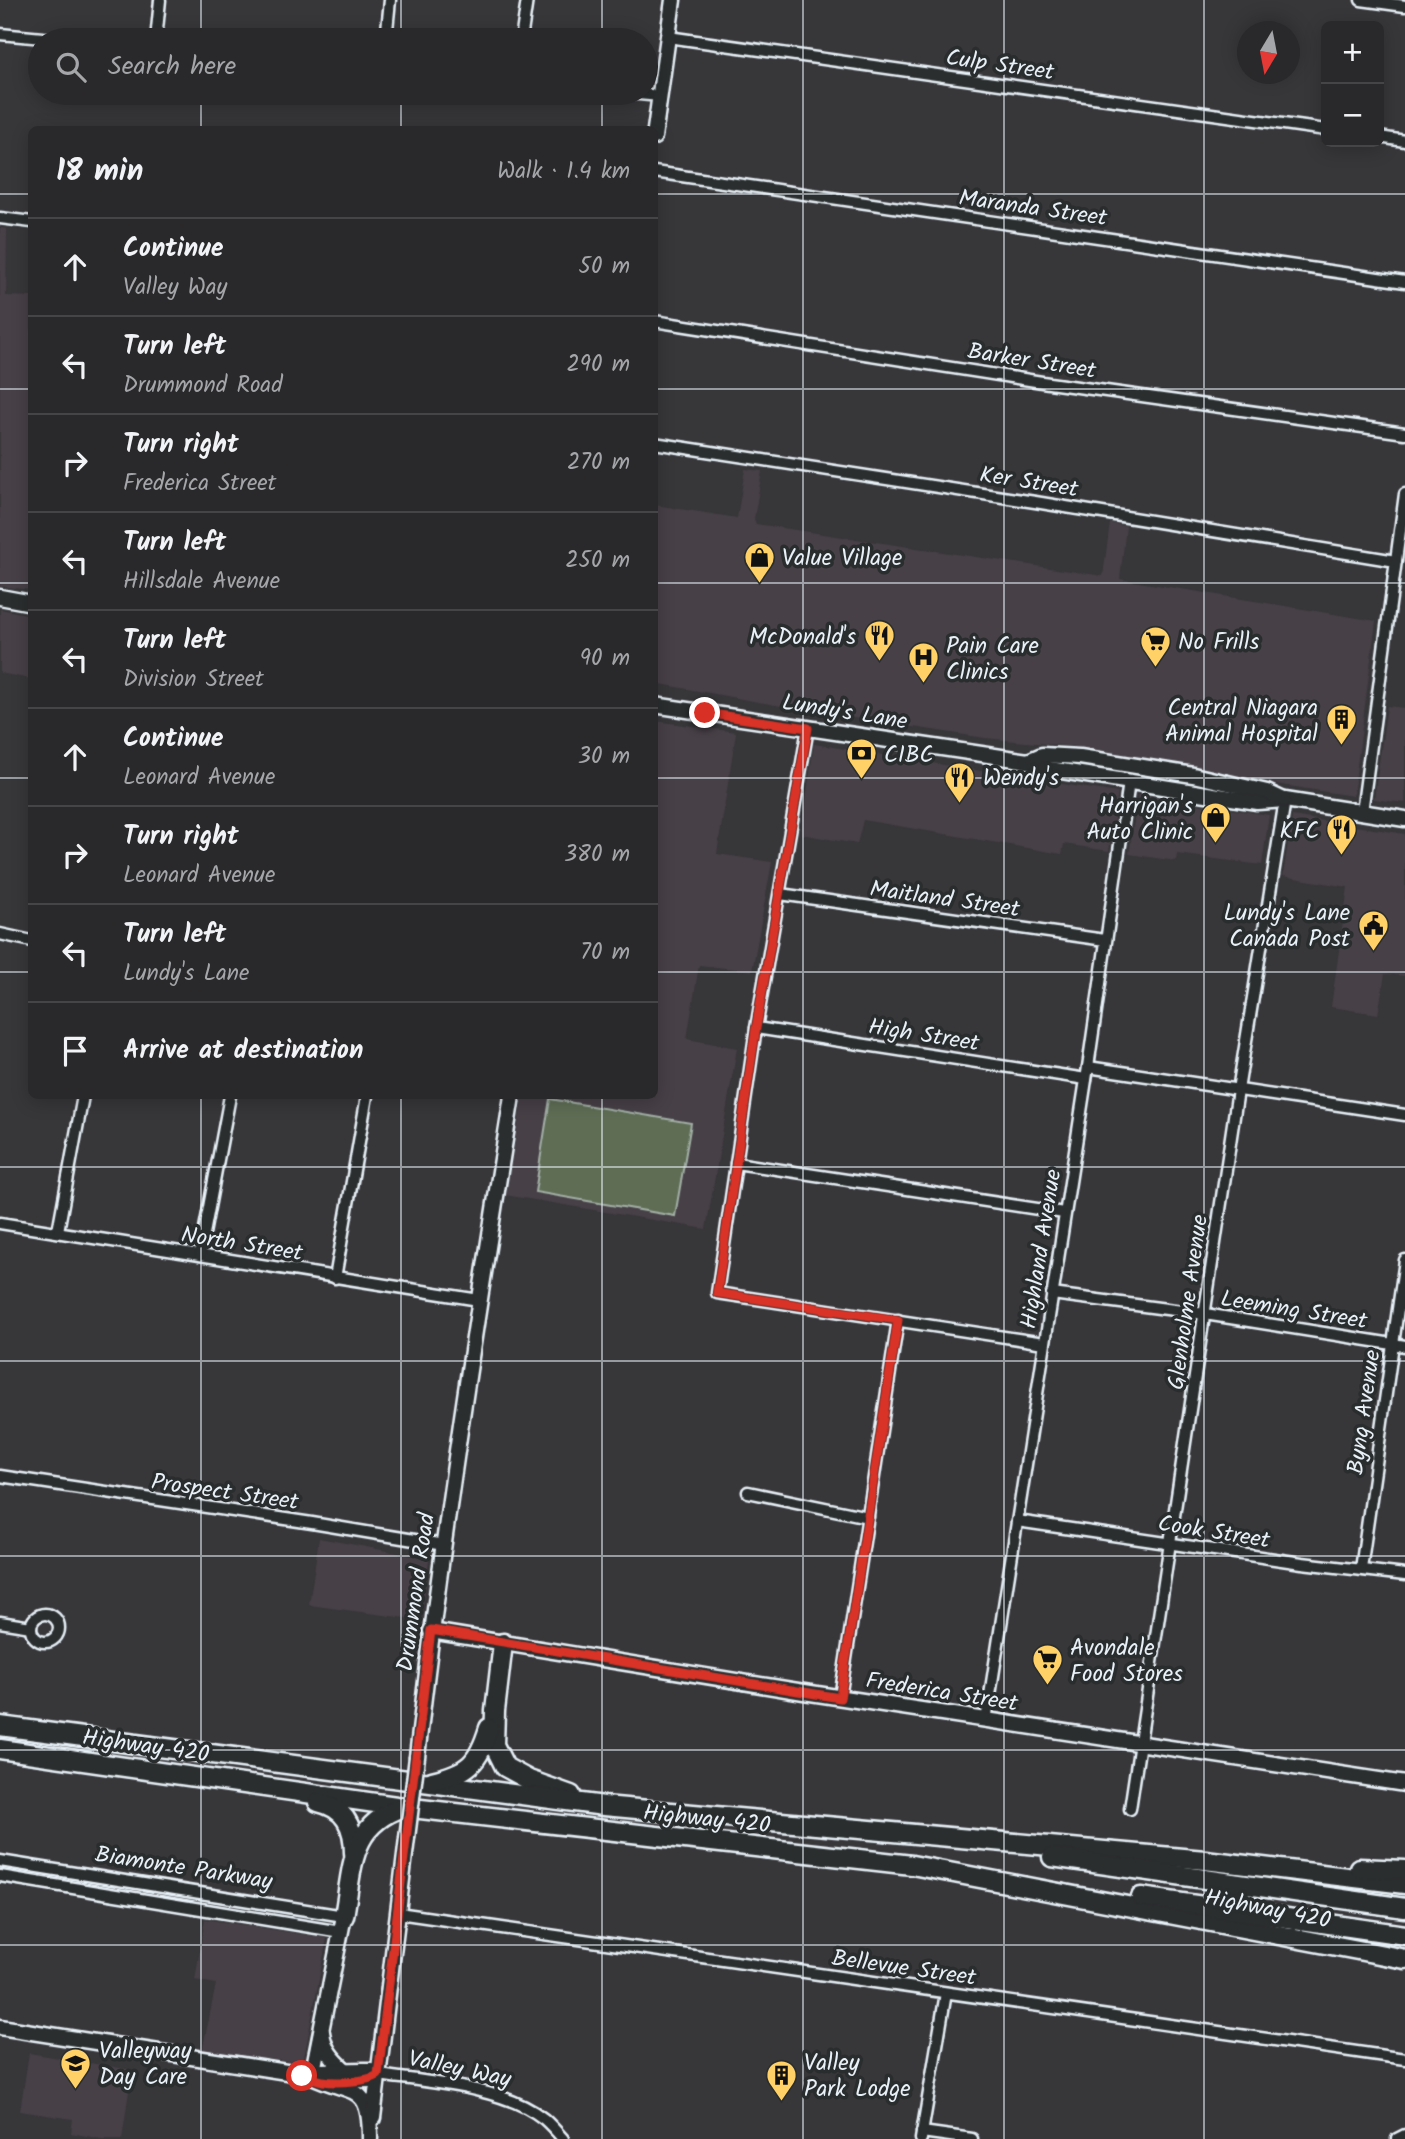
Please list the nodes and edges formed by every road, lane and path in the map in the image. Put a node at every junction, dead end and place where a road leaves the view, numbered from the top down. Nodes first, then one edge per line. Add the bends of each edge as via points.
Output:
1 (160, 0) edge
2 (390, 0) edge
3 (527, 0) edge
4 (673, 0) edge
5 (1361, 0) edge
6 (1405, 6) edge
7 (157, 28) edge
8 (387, 28) edge
9 (523, 28) edge
10 (0, 34) edge
11 (28, 37) edge
12 (668, 37) junction
13 (660, 96) joint
14 (656, 126) edge
15 (1321, 129) edge
16 (1384, 138) edge
17 (1405, 141) edge
18 (658, 173) edge
19 (0, 218) edge
20 (28, 222) edge
21 (1405, 282) edge
22 (658, 322) edge
23 (1405, 433) edge
24 (658, 444) edge
25 (1405, 494) edge
26 (1396, 561) junction
27 (0, 597) edge
28 (28, 602) edge
29 (658, 706) edge
30 (808, 728) junction
31 (1028, 761) junction
32 (1129, 782) junction
33 (1285, 800) junction
34 (1362, 812) junction
35 (1405, 819) edge
36 (780, 894) junction
37 (0, 934) edge
38 (1105, 940) junction
39 (28, 941) edge
40 (756, 1028) junction
41 (1088, 1067) junction
42 (1086, 1079) junction
43 (1238, 1090) junction
44 (82, 1099) edge
45 (229, 1099) edge
46 (366, 1099) edge
47 (512, 1099) edge
48 (1405, 1115) edge
49 (736, 1163) junction
50 (1064, 1213) junction
51 (0, 1223) edge
52 (58, 1231) junction
53 (200, 1255) junction
54 (1405, 1260) edge
55 (335, 1278) junction
56 (1052, 1294) junction
57 (479, 1300) junction
58 (1205, 1314) junction
59 (898, 1320) junction
60 (1044, 1343) junction
61 (1392, 1344) junction
62 (1405, 1346) edge
63 (0, 1476) edge
64 (748, 1492) dead end
65 (868, 1517) junction
66 (1017, 1521) junction
67 (1171, 1544) junction
68 (444, 1545) junction
69 (1361, 1569) junction
70 (1405, 1575) edge
71 (0, 1622) edge
72 (31, 1627) dead end
73 (431, 1630) junction
74 (503, 1643) junction
75 (840, 1698) junction
76 (495, 1711) junction
77 (986, 1721) junction
78 (0, 1726) edge
79 (1140, 1744) junction
80 (0, 1749) edge
81 (421, 1783) junction
82 (1405, 1784) edge
83 (281, 1790) junction
84 (604, 1806) junction
85 (403, 1807) junction
86 (1130, 1810) dead end
87 (853, 1828) junction
88 (354, 1860) junction
89 (1206, 1860) junction
90 (0, 1861) edge
91 (912, 1865) junction
92 (1405, 1870) edge
93 (0, 1876) edge
94 (1405, 1884) edge
95 (1405, 1908) edge
96 (398, 1913) junction
97 (343, 1924) junction
98 (1405, 1935) edge
99 (1405, 1959) edge
100 (946, 1993) junction
101 (323, 2021) junction
102 (0, 2027) edge
103 (1405, 2059) edge
104 (346, 2070) junction
105 (378, 2075) junction
106 (318, 2079) junction
107 (1405, 2135) edge
108 (922, 2136) edge
109 (370, 2139) edge
110 (563, 2139) edge
111 (972, 2139) edge
112 (1397, 2139) edge

1 - 7 street
2 - 8 street
3 - 9 street
4 - 12 main road
5 - 6 street
10 - 11 street
12 - 13 main road
12 - 15 street, Culp Street
13 - 14 main road
16 - 17 street
18 - 21 street, Maranda Street
19 - 20 street
22 - 23 street, Barker Street
24 - 26 street, Ker Street
25 - 26 street
26 - 34 street
27 - 28 main road
29 - 30 main road, Lundy's Lane
30 - 31 main road, Lundy's Lane
30 - 36 street
31 - 32 main road, Lundy's Lane via 1049,769
31 - 33 main road, Lundy's Lane via 1046,755 1117,763 1225,782
32 - 33 main road, Lundy's Lane via 1257,802
32 - 38 street, Highland Avenue
33 - 34 main road, Lundy's Lane
33 - 43 street, Glenholme Avenue
34 - 35 main road, Lundy's Lane
36 - 38 street, Maitland Street
36 - 40 street
37 - 39 street
38 - 41 street, Highland Avenue
40 - 42 street, High Street
40 - 49 street
41 - 42 street, Highland Avenue
41 - 43 street
42 - 50 street, Highland Avenue
43 - 48 street
43 - 58 street, Glenholme Avenue
44 - 52 street
45 - 53 street
46 - 55 street
47 - 57 main road, Drummond Road
49 - 50 street
49 - 59 street via 717,1293
50 - 56 street, Highland Avenue
51 - 52 street, North Street
52 - 53 street, North Street
53 - 55 street, North Street
54 - 61 street, Byng Avenue
55 - 57 street, North Street
56 - 58 street, Leeming Street
56 - 60 street, Highland Avenue
57 - 68 main road, Drummond Road
58 - 61 street, Leeming Street
58 - 67 street, Glenholme Avenue
59 - 60 street
59 - 65 street
60 - 66 street, Highland Avenue
61 - 62 street, Leeming Street
61 - 69 street, Byng Avenue
63 - 68 street, Prospect Street
64 - 65 street
65 - 75 street
66 - 67 street, Cook Street
66 - 77 street, Highland Avenue
67 - 69 street, Cook Street
67 - 79 street, Glenholme Avenue
68 - 73 main road, Drummond Road
69 - 70 street, Cook Street
71 - 72 street
73 - 74 main road, Frederica Street
73 - 96 main road, Drummond Road, bridge
74 - 75 main road, Frederica Street
74 - 76 highway
75 - 77 main road, Frederica Street
76 - 81 highway via 473,1764 453,1776
76 - 84 highway via 494,1745 505,1767
77 - 79 main road, Frederica Street
78 - 81 highway, Highway 420
79 - 82 main road, Frederica Street
79 - 86 street, Glenholme Avenue
80 - 83 highway, Highway 420
81 - 84 highway, Highway 420
83 - 85 highway, Highway 420
83 - 88 highway via 338,1809 354,1836
84 - 87 highway, Highway 420
85 - 88 highway via 363,1832
85 - 91 highway, Highway 420
87 - 89 highway, Highway 420
87 - 95 highway
88 - 97 highway
89 - 92 highway
89 - 94 highway, Highway 420
90 - 97 street, Biamonte Parkway
91 - 98 highway
91 - 99 highway, Highway 420
93 - 97 street, Biamonte Parkway
96 - 100 street, Bellevue Street
96 - 105 main road, Drummond Road
97 - 101 main road
100 - 103 street, Bellevue Street
100 - 108 street
101 - 104 main road via 325,2047
101 - 106 main road
102 - 106 main road, Valley Way
104 - 105 main road, Valley Way via 371,2070
104 - 106 main road, Valley Way via 320,2071
105 - 106 main road, Valley Way via 370,2080
105 - 109 main road, Drummond Road
105 - 110 street, Valley Way via 466,2089 516,2103 544,2119
106 - 109 main road via 363,2099 369,2108
107 - 112 street
108 - 111 street

